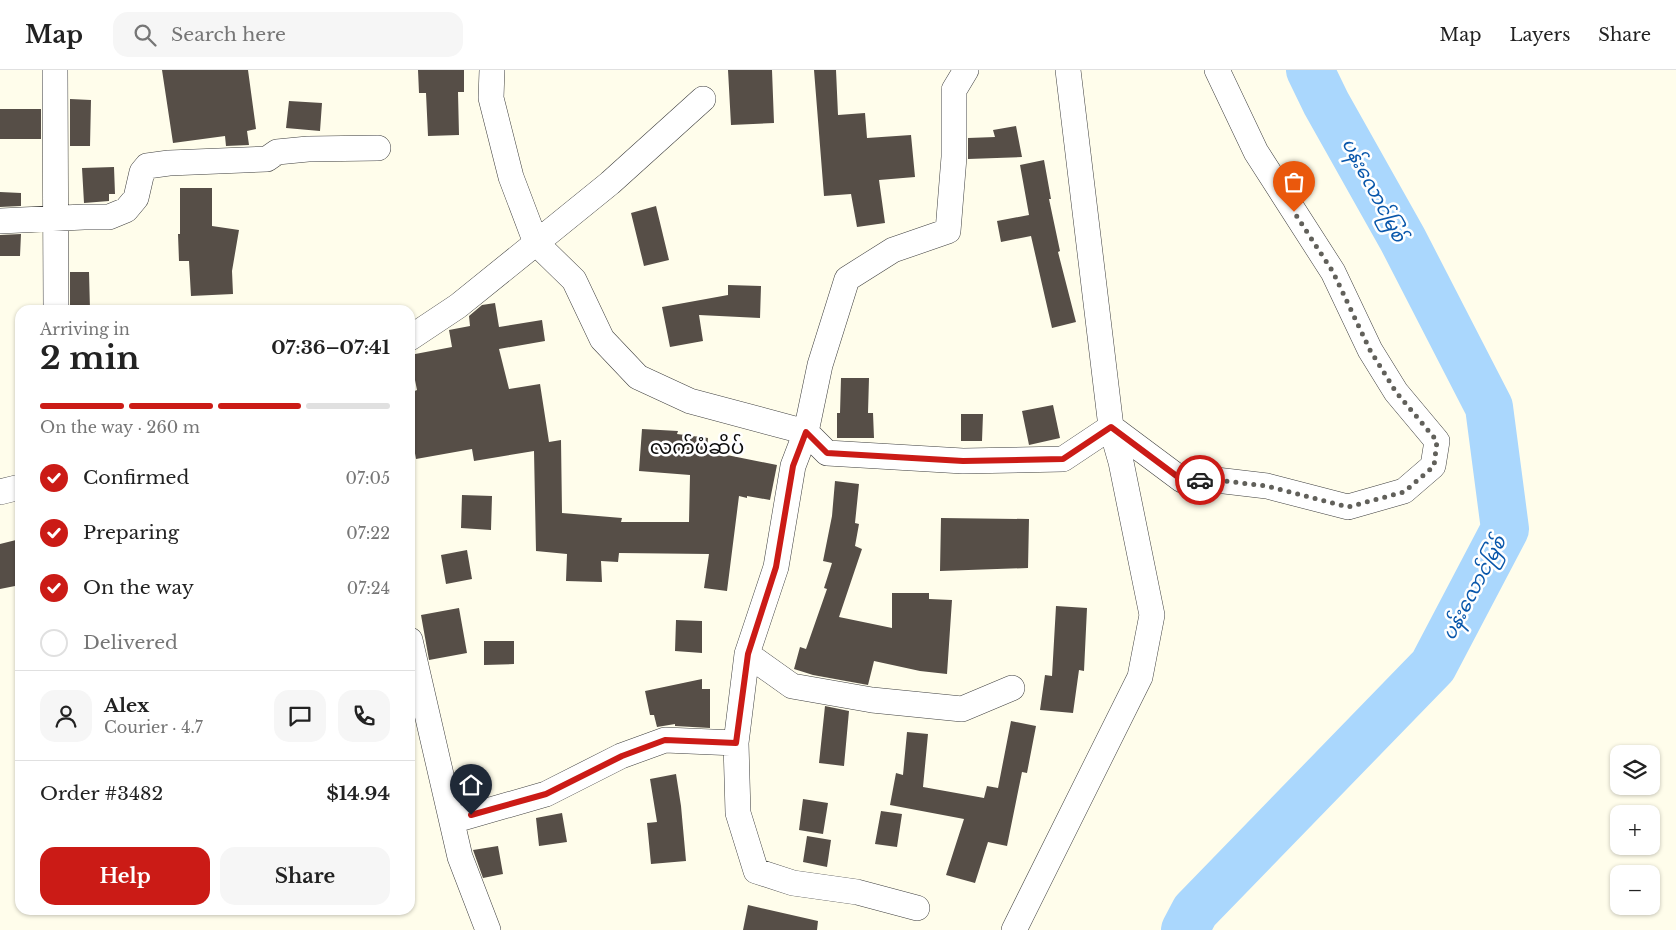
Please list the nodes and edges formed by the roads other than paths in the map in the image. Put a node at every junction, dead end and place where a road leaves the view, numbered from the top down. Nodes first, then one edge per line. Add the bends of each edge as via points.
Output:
1 (55, 70) edge
2 (492, 70) edge
3 (966, 70) edge
4 (1068, 70) edge
5 (1217, 70) edge
6 (703, 99) dead end
7 (378, 148) dead end
8 (55, 219) junction
9 (0, 221) edge
10 (536, 243) junction
11 (56, 305) edge
12 (415, 335) edge
13 (1111, 427) junction
14 (806, 432) junction
15 (15, 488) edge
16 (0, 492) edge
17 (748, 654) junction
18 (415, 661) edge
19 (1012, 688) dead end
20 (736, 743) junction
21 (452, 820) junction
22 (917, 908) dead end
23 (488, 930) edge
24 (1014, 930) edge

1 - 8 street
2 - 10 street via 493,107 511,177
3 - 14 street via 954,90 954,157 948,231 893,250 847,279 820,365
4 - 13 street
5 - 13 street via 1256,152 1333,272 1370,350 1396,392 1437,441 1434,466 1404,492 1348,507 1267,486 1182,480
6 - 10 street via 610,183
7 - 8 street via 308,149 277,152 267,158 147,166 142,172 136,198 126,210 109,218
8 - 9 street
8 - 11 street
10 - 12 street via 458,306
10 - 14 street via 574,280 602,339 638,377 690,401
13 - 14 street via 1063,459 963,461 827,453
13 - 24 street via 1152,615 1140,677
14 - 17 street via 793,466 776,567
15 - 16 street
17 - 19 street via 792,686 872,700 962,709
17 - 20 street
18 - 21 street
20 - 21 street via 665,740 622,756 546,794
20 - 22 street via 738,813 756,871 793,883 857,892
21 - 23 street via 460,857

